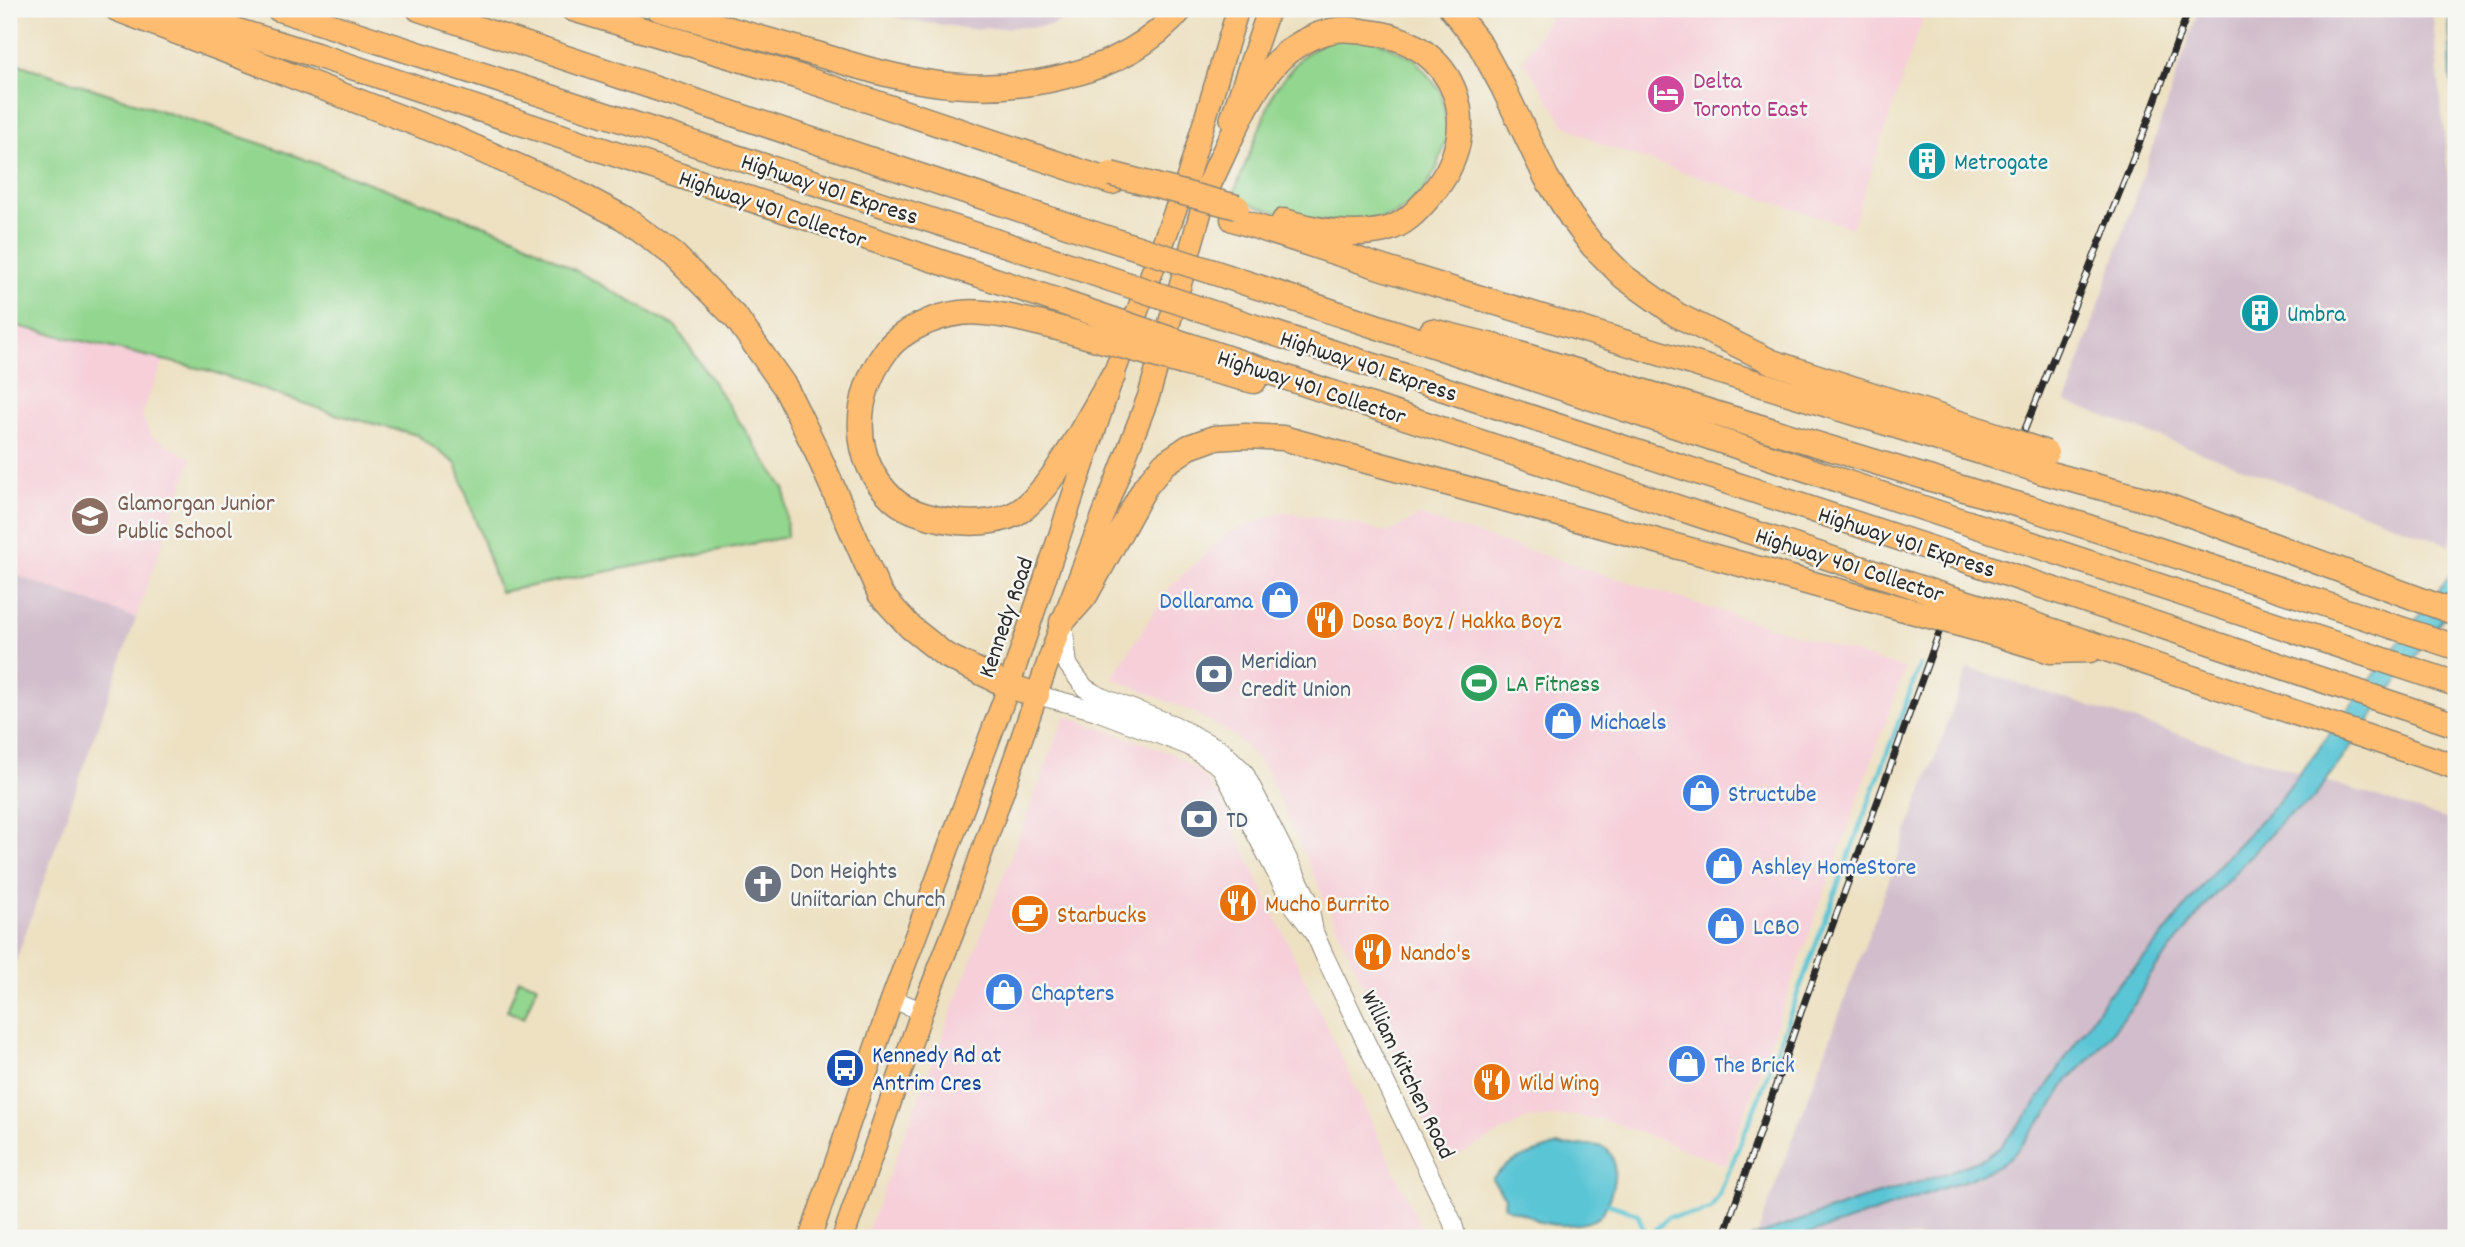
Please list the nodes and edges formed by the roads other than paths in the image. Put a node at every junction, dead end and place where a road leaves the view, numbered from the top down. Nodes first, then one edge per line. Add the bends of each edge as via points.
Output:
1 (117, 9) edge
2 (166, 9) edge
3 (279, 9) edge
4 (419, 9) edge
5 (573, 9) edge
6 (659, 9) edge
7 (1181, 9) edge
8 (1238, 9) edge
9 (1269, 9) edge
10 (1452, 9) edge
11 (1207, 188) junction
12 (1235, 213) junction
13 (1248, 284) junction
14 (1186, 354) junction
15 (1113, 376) junction
16 (1998, 447) junction
17 (1937, 606) junction
18 (2456, 613) edge
19 (1062, 622) junction
20 (2456, 647) edge
21 (2456, 684) edge
22 (1009, 686) junction
23 (1037, 695) junction
24 (2456, 725) edge
25 (2456, 767) edge
26 (1314, 932) junction
27 (892, 999) junction
28 (922, 1011) junction
29 (810, 1238) edge
30 (843, 1238) edge
31 (1457, 1238) edge

1 - 22 highway via 449,136 624,218 674,255 737,319 785,387 880,594 910,627 945,655
2 - 14 highway, Highway 401 Collector, bridge via 1061,303
3 - 24 highway, Highway 401 Express, bridge via 1957,557
4 - 13 highway, Highway 401 Express, bridge
5 - 12 highway
6 - 7 highway via 873,71 928,82 985,86 1040,82 1096,68 1136,49
8 - 15 main road, Kennedy Road via 1187,179
9 - 11 main road
10 - 16 highway via 1479,43 1571,217 1624,277 1677,315 1772,362
11 - 12 highway via 1272,67 1316,37 1332,30 1380,33 1405,41 1446,75 1460,106 1456,156 1442,183 1411,218 1384,230 1347,232
11 - 19 main road via 1149,395
12 - 16 highway via 1396,273
13 - 20 highway, bridge via 1493,346 2030,508
13 - 21 highway, Highway 401 Express, bridge
14 - 15 highway, bridge via 1003,316 962,312 920,324 887,349 866,389 859,428 863,448 874,475 895,501 936,520 975,523 999,519 1023,509 1048,481
14 - 17 highway, Highway 401 Collector via 1323,390
15 - 22 main road, Kennedy Road
16 - 18 highway, bridge
17 - 19 highway via 1283,439 1246,436 1214,438 1189,447 1164,464 1133,507 1085,596
17 - 25 highway, Highway 401 Collector, bridge via 2106,649
19 - 23 main road
19 - 26 street, William Kitchen Road via 1068,665 1085,688 1174,725 1221,750 1244,772 1308,899
22 - 23 highway
22 - 27 main road, Kennedy Road
23 - 26 street, William Kitchen Road via 1094,710 1189,746 1221,767 1293,905
23 - 28 main road
26 - 31 street, William Kitchen Road
27 - 28 street
27 - 29 main road, Kennedy Road
28 - 30 main road

